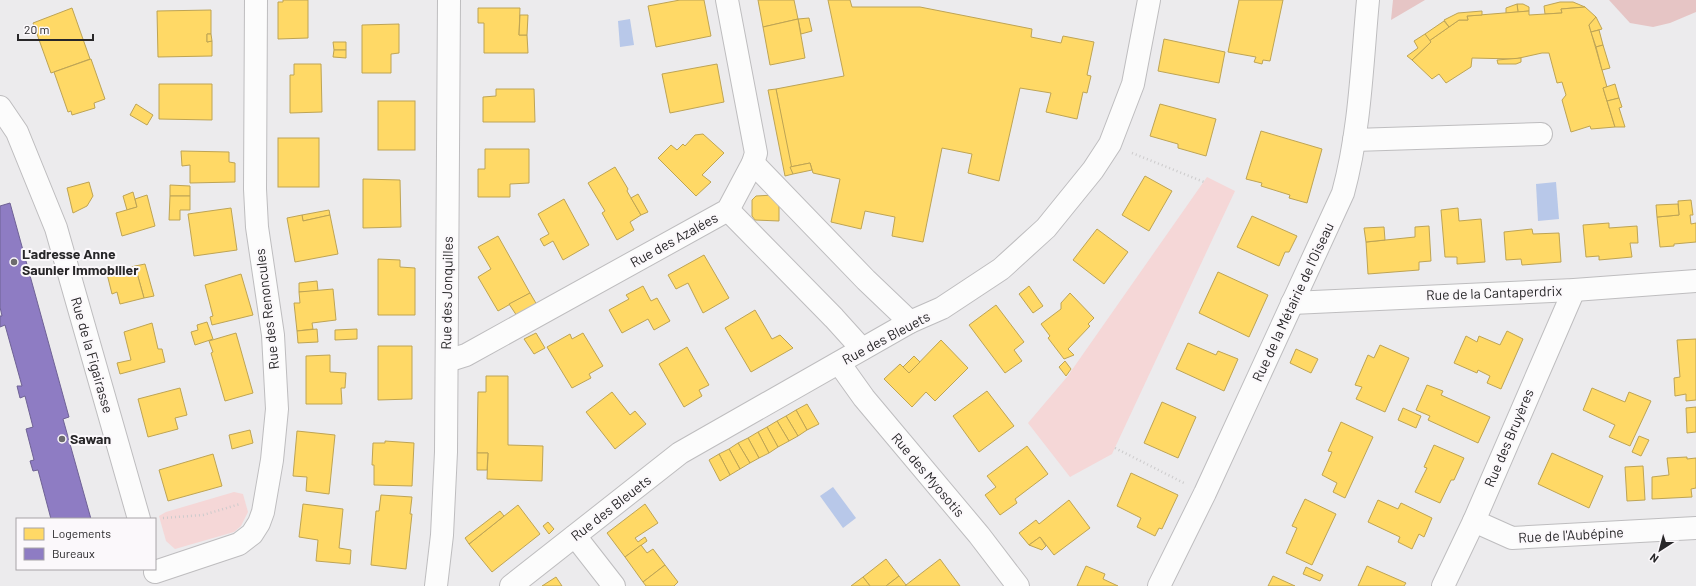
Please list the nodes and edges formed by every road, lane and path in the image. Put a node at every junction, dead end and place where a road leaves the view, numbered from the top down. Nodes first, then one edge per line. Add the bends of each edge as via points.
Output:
1 (256, 0) edge
2 (448, 0) edge
3 (727, 0) edge
4 (1149, 0) edge
5 (1368, 0) edge
6 (0, 106) edge
7 (1541, 134) dead end
8 (1354, 140) junction
9 (1110, 144) junction
10 (753, 163) junction
11 (1204, 182) dead end
12 (728, 210) junction
13 (1696, 281) edge
14 (1574, 290) junction
15 (1292, 303) junction
16 (910, 322) junction
17 (862, 349) junction
18 (447, 361) junction
19 (839, 363) junction
20 (1115, 448) dead end
21 (1205, 493) junction
22 (245, 503) dead end
23 (139, 518) edge
24 (164, 518) dead end
25 (1474, 521) junction
26 (1696, 528) edge
27 (576, 536) junction
28 (156, 576) edge
29 (436, 586) edge
30 (511, 586) edge
31 (614, 586) edge
32 (1018, 586) edge
33 (1159, 586) edge
34 (1443, 586) edge

1 - 28 street, Rue des Renoncules via 255,189 257,227 273,335 277,409 272,460 262,512 252,534 239,544
2 - 18 street, Rue des Jonquilles
3 - 10 street, Rue des Azalées via 756,153
4 - 9 street, Rue des Bleuets via 1134,84
5 - 8 street, Rue de la Métairie de l'Oiseau
6 - 23 street, Rue de la Figairasse via 17,132 56,228
7 - 8 street
8 - 15 street, Rue de la Métairie de l'Oiseau via 1350,167 1342,193
9 - 11 path
9 - 16 street, Rue des Bleuets via 1093,170 1046,228 1001,270 942,308
10 - 12 street, Rue des Azalées
10 - 16 street
12 - 17 street
12 - 18 street, Rue des Azalées via 466,354
13 - 14 street, Rue de la Cantaperdrix
14 - 15 street, Rue de la Cantaperdrix
14 - 25 street, Rue des Bruyères
15 - 21 street, Rue de la Métairie de l'Oiseau
16 - 17 street, Rue des Bleuets
17 - 19 street, Rue des Bleuets
18 - 29 street, Rue des Jonquilles via 442,535
19 - 27 street, Rue des Bleuets via 680,453
19 - 32 street, Rue des Myosotis via 864,398 979,535
20 - 21 path
21 - 33 street, Rue de la Métairie de l'Oiseau
22 - 24 path via 203,515
25 - 26 street, Rue de l'Aubépine via 1512,538
25 - 34 street, Rue des Bruyères
27 - 30 street, Rue des Bleuets
27 - 31 street

